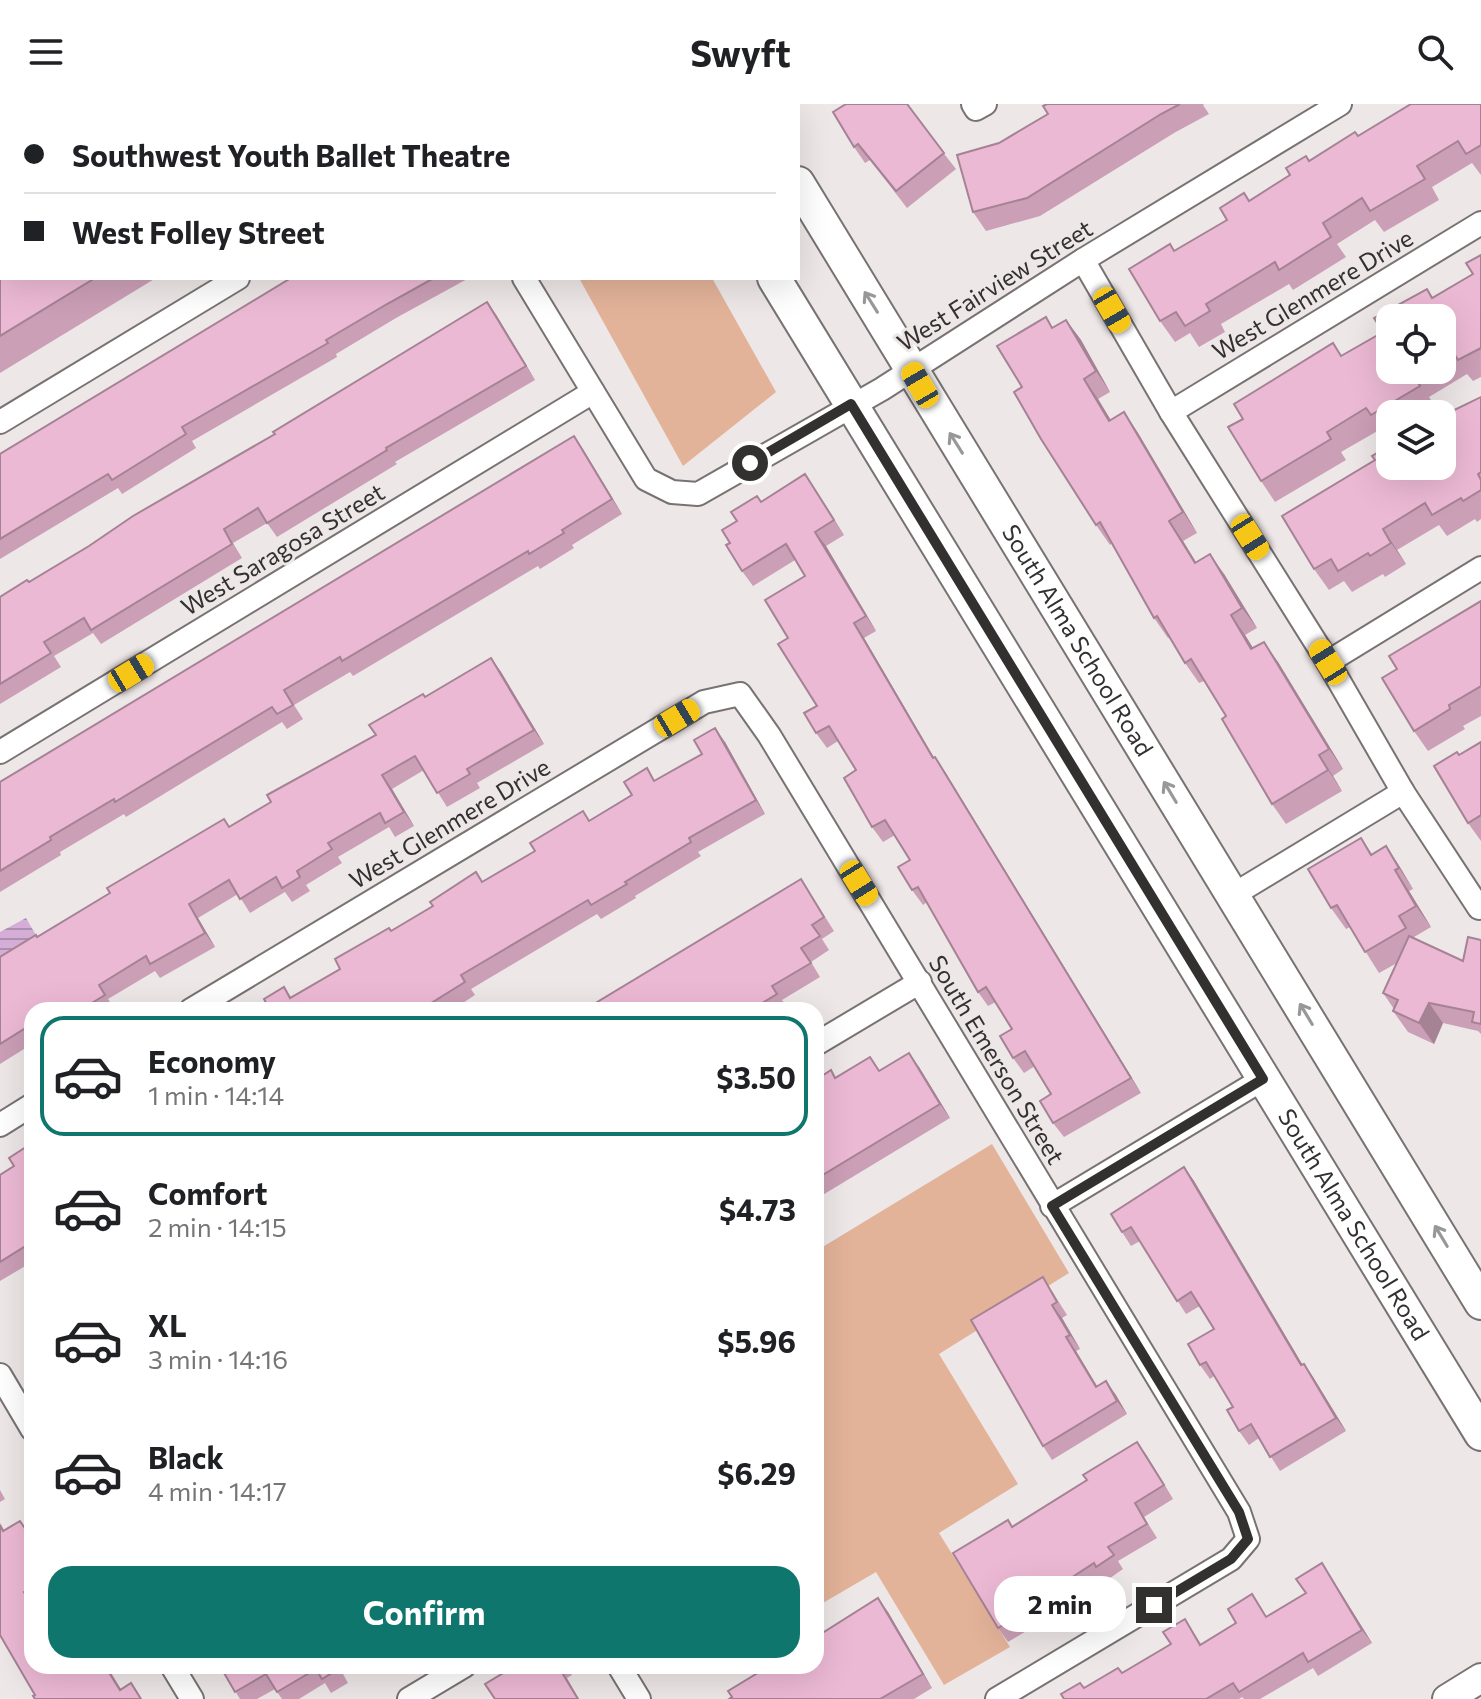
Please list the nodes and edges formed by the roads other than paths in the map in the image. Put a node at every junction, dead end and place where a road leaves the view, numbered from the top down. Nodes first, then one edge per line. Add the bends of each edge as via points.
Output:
1 (1340, 104) edge
2 (800, 186) edge
3 (1481, 223) edge
4 (1083, 260) junction
5 (235, 280) edge
6 (525, 280) edge
7 (775, 280) edge
8 (911, 369) junction
9 (593, 392) junction
10 (851, 404) junction
11 (1171, 412) junction
12 (0, 422) edge
13 (1481, 568) edge
14 (1328, 662) junction
15 (740, 694) joint
16 (0, 752) edge
17 (1403, 792) junction
18 (1233, 895) junction
19 (1480, 908) edge
20 (920, 982) junction
21 (204, 1002) edge
22 (824, 1039) edge
23 (1263, 1079) junction
24 (24, 1110) edge
25 (0, 1125) edge
26 (1052, 1206) junction
27 (1481, 1303) edge
28 (0, 1375) edge
29 (24, 1416) edge
30 (1481, 1434) edge
31 (177, 1674) edge
32 (451, 1674) edge
33 (624, 1674) edge
34 (1481, 1678) edge
35 (1001, 1698) edge
36 (192, 1699) edge
37 (409, 1699) edge
38 (639, 1699) edge
39 (1447, 1699) edge

1 - 4 street, West Fairview Street
8 -> 2 main road, South Alma School Road
3 - 11 street, West Glenmere Drive
4 - 8 street, West Fairview Street
4 - 11 street
5 - 12 street
6 - 9 street
7 - 10 main road, South Alma School Road
8 - 10 street, West Fairview Street
18 -> 8 main road, South Alma School Road
9 - 10 street, West Fairview Street via 646,479 672,492 698,494
9 - 16 street, West Saragosa Street
10 - 23 main road, South Alma School Road
11 - 14 street
13 - 14 street
14 - 17 street
15 - 20 street, South Emerson Street
15 - 21 street, West Glenmere Drive via 704,702
17 - 18 street
17 - 19 street
27 -> 18 main road, South Alma School Road
20 - 22 street
20 - 26 street, South Emerson Street
23 - 26 street
23 - 30 main road, South Alma School Road
24 - 25 street
26 - 35 street, South Emerson Street via 1239,1512 1248,1539 1231,1559
28 - 29 street
31 - 36 street
32 - 37 street
33 - 38 street
34 - 39 street

